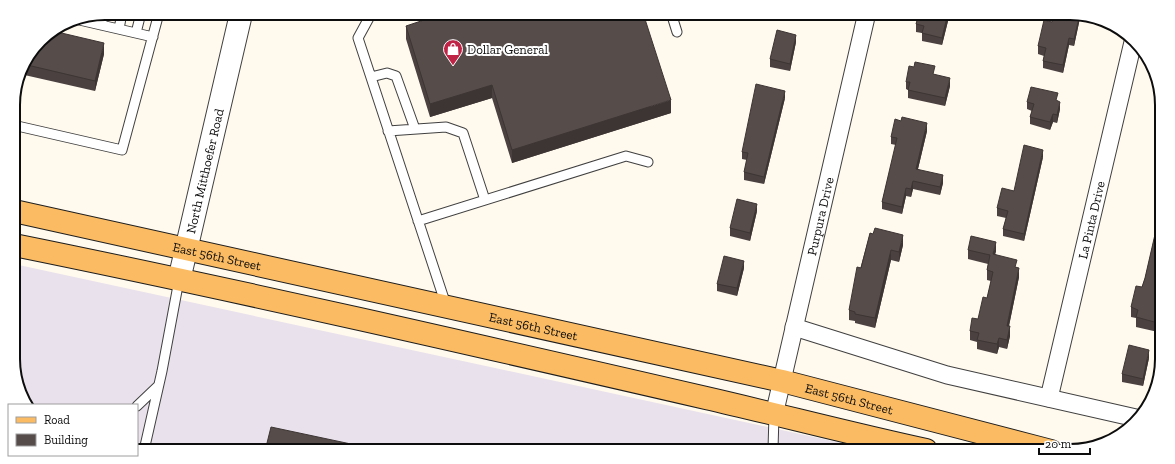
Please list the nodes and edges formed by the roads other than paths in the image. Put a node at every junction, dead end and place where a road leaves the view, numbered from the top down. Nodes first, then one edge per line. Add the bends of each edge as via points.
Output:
1 (102, 20) edge
2 (121, 20) edge
3 (139, 20) edge
4 (157, 20) edge
5 (240, 20) edge
6 (367, 20) edge
7 (673, 20) edge
8 (865, 20) edge
9 (90, 22) edge
10 (101, 25) junction
11 (119, 29) junction
12 (677, 32) dead end
13 (136, 33) junction
14 (153, 37) junction
15 (1133, 48) edge
16 (371, 77) junction
17 (20, 128) edge
18 (415, 129) junction
19 (388, 131) junction
20 (648, 162) dead end
21 (484, 200) junction
22 (20, 212) edge
23 (418, 221) junction
24 (20, 246) edge
25 (186, 248) junction
26 (179, 280) junction
27 (446, 306) junction
28 (794, 326) junction
29 (782, 382) junction
30 (158, 386) junction
31 (1049, 398) junction
32 (138, 405) edge
33 (774, 415) junction
34 (1132, 417) edge
35 (145, 444) edge
36 (773, 444) edge
37 (884, 444) edge
38 (1024, 444) edge

1 - 10 lane
2 - 11 lane
3 - 13 lane
4 - 14 lane
5 - 25 street, North Mitthoefer Road
6 - 16 lane via 358,38
7 - 12 lane
8 - 28 street, Purpura Drive
9 - 10 lane
10 - 11 lane
11 - 13 lane
13 - 14 lane
14 - 17 lane via 122,150
15 - 31 street, La Pinta Drive
16 - 18 lane via 387,73 396,76
16 - 19 lane
18 - 19 lane
18 - 21 lane via 446,127 463,133
19 - 23 lane
20 - 21 lane via 626,156
21 - 23 lane
22 - 25 main road, East 56th Street
23 - 27 lane
24 - 26 main road
25 - 26 street, North Mitthoefer Road
25 - 27 main road, East 56th Street
26 - 30 lane, North Mitthoefer Road
26 - 33 main road
27 - 29 main road, East 56th Street
28 - 29 street, Purpura Drive
28 - 31 street via 917,367
29 - 33 street, Purpura Drive
29 - 38 main road, East 56th Street
30 - 32 lane
30 - 35 lane, North Mitthoefer Road
31 - 34 street
33 - 36 lane
33 - 37 main road

